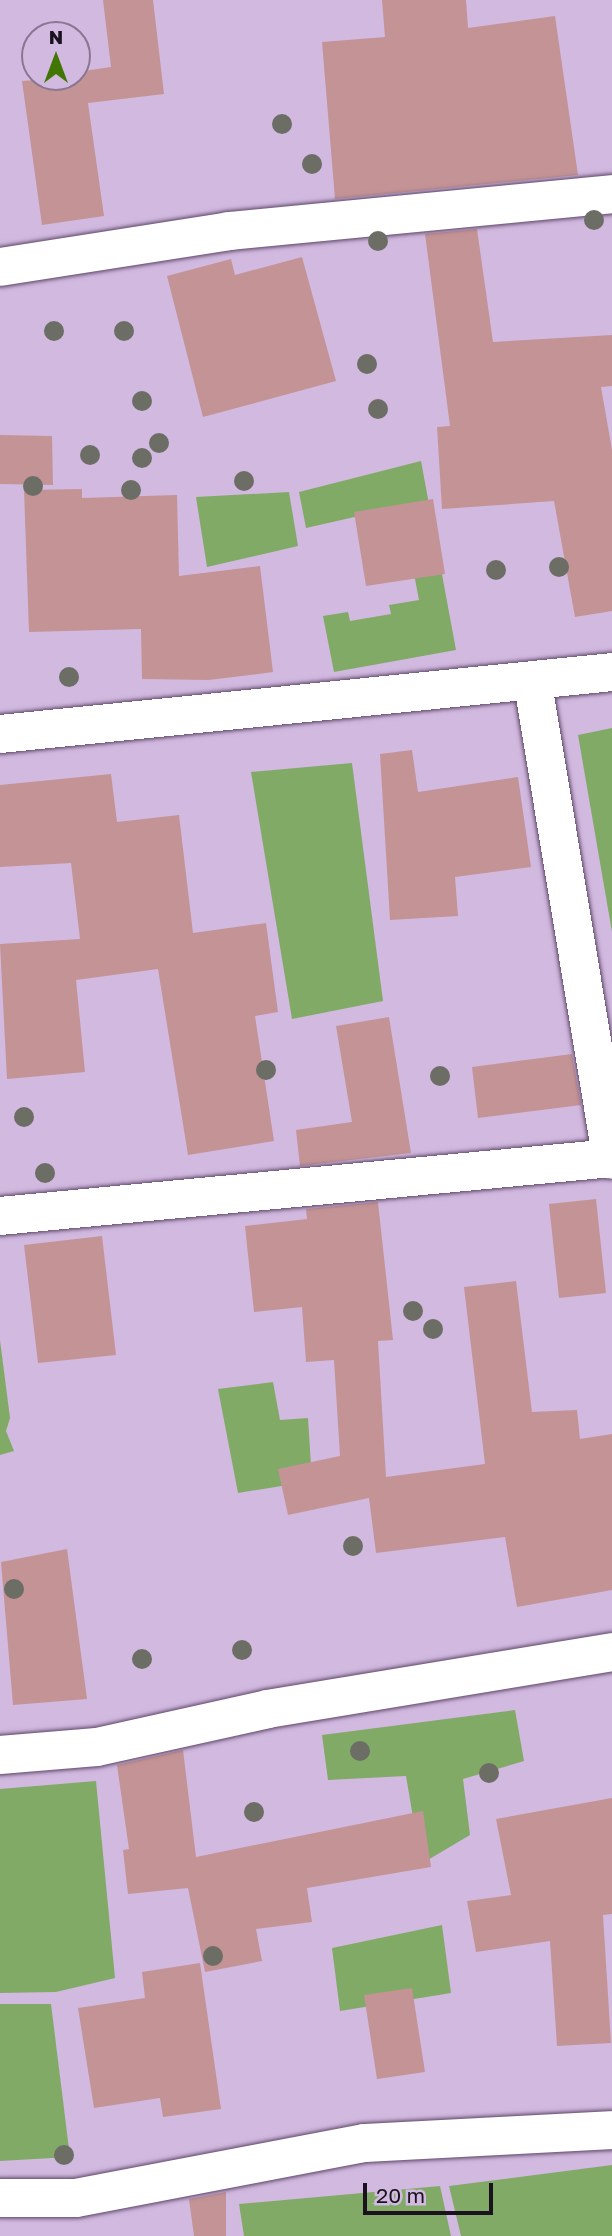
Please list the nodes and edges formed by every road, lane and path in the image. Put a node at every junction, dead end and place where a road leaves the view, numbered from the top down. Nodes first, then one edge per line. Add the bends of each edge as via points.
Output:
1 (612, 194) edge
2 (0, 267) edge
3 (612, 672) edge
4 (533, 684) junction
5 (0, 734) edge
6 (612, 1159) edge
7 (0, 1216) edge
8 (612, 1652) edge
9 (0, 1755) edge
10 (612, 2130) edge
11 (0, 2198) edge

1 - 2 street via 229,231
3 - 4 street
4 - 5 street
4 - 6 street
6 - 7 street
8 - 9 street via 268,1709 97,1747
10 - 11 street via 365,2143 76,2198

